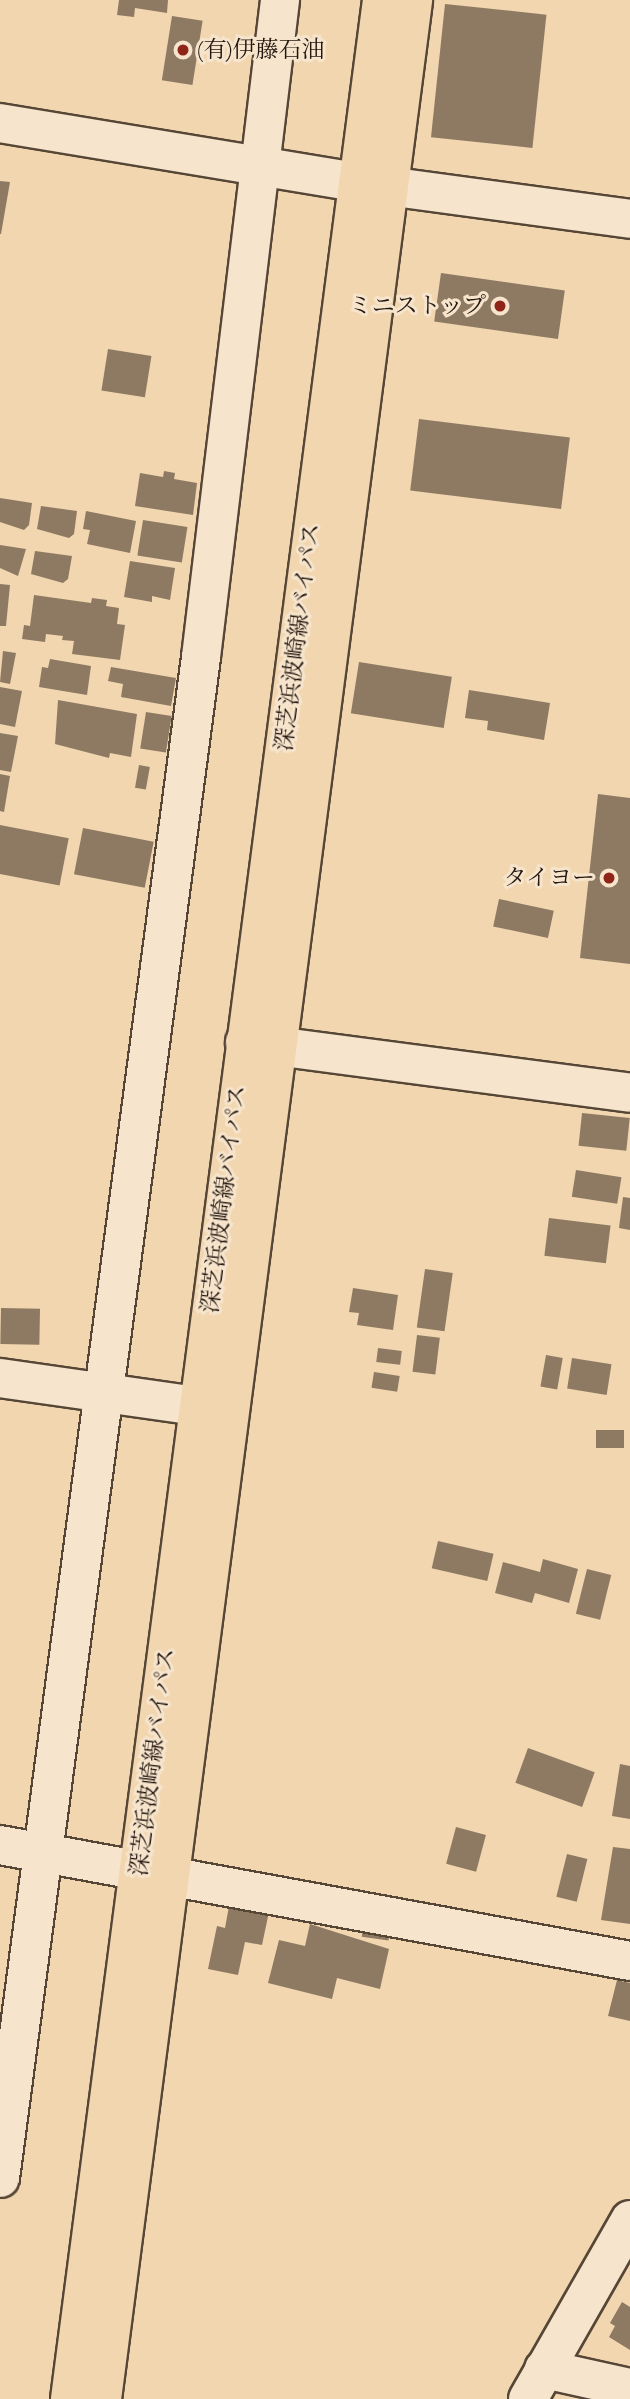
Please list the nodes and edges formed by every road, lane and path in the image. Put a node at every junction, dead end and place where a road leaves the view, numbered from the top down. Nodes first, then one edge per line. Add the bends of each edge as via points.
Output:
1 (280, 0) edge
2 (382, 0) edge
3 (413, 0) edge
4 (0, 123) edge
5 (259, 164) junction
6 (374, 183) junction
7 (630, 219) edge
8 (261, 1045) junction
9 (630, 1093) edge
10 (0, 1378) edge
11 (103, 1395) junction
12 (197, 1406) junction
13 (0, 1845) edge
14 (41, 1851) junction
15 (154, 1871) junction
16 (630, 1961) edge
17 (0, 2178) edge
18 (630, 2220) edge
19 (536, 2384) edge
20 (630, 2388) edge
21 (70, 2399) edge
22 (102, 2399) edge

1 - 5 street
2 - 6 main road, 深芝浜波崎線バイパス
3 - 6 main road, 深芝浜波崎線バイパス
4 - 5 street
5 - 6 street
5 - 11 street via 201,657
6 - 7 street
6 - 8 main road, 深芝浜波崎線バイパス
8 - 9 street
8 - 12 main road, 深芝浜波崎線バイパス
8 - 15 main road, 深芝浜波崎線バイパス
10 - 11 street
11 - 12 street
11 - 14 street
12 - 15 main road, 深芝浜波崎線バイパス
13 - 14 street
14 - 15 street
14 - 17 street
15 - 16 street
15 - 21 main road, 深芝浜波崎線バイパス
15 - 22 main road, 深芝浜波崎線バイパス
18 - 19 street
19 - 20 street

